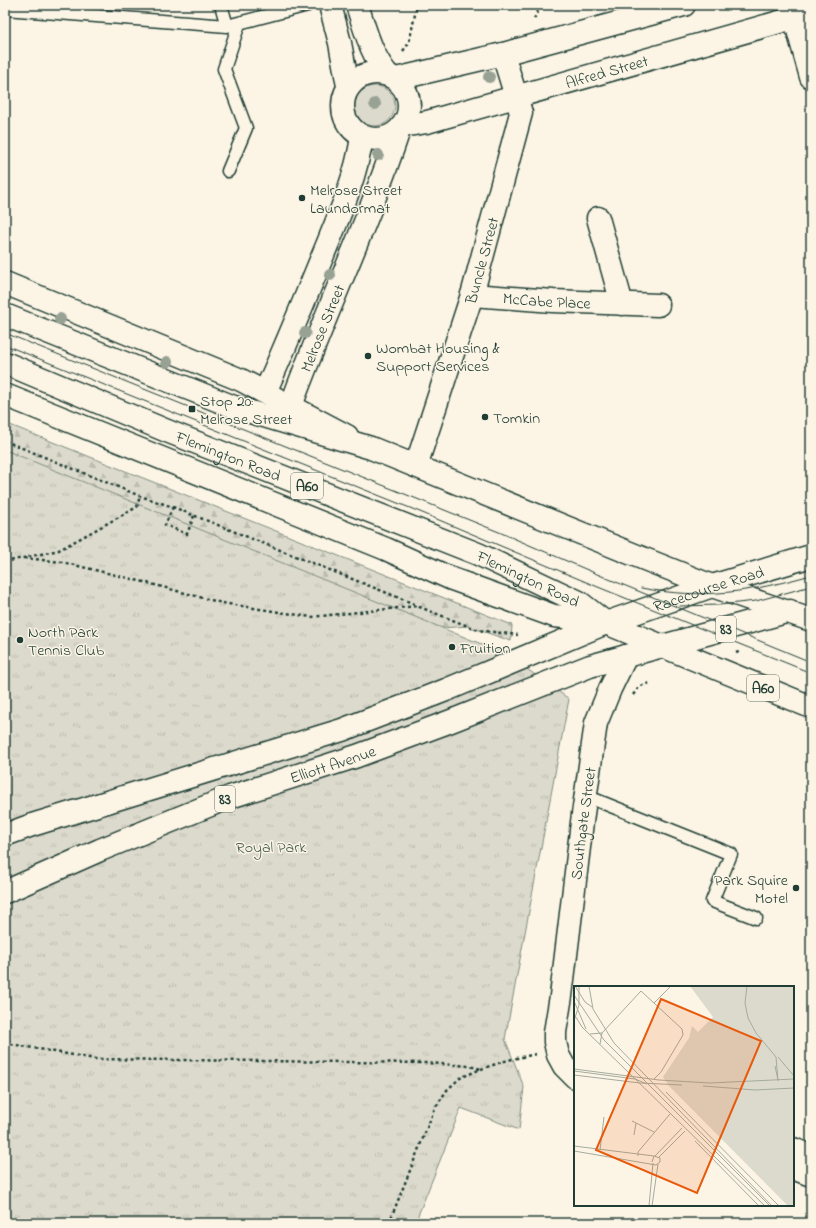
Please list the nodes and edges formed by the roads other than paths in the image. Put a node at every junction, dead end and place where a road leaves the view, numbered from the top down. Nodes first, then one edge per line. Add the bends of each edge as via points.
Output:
1 (221, 5) edge
2 (308, 5) edge
3 (330, 5) edge
4 (357, 5) edge
5 (684, 5) edge
6 (5, 10) edge
7 (799, 12) edge
8 (233, 25) junction
9 (503, 54) junction
10 (392, 77) junction
11 (811, 77) edge
12 (348, 86) junction
13 (517, 97) junction
14 (400, 128) junction
15 (362, 137) junction
16 (228, 171) dead end
17 (598, 218) dead end
18 (330, 240) junction
19 (354, 251) junction
20 (5, 282) edge
21 (472, 294) junction
22 (622, 304) junction
23 (658, 305) dead end
24 (5, 314) edge
25 (5, 363) edge
26 (265, 392) junction
27 (5, 395) edge
28 (291, 406) junction
29 (371, 448) junction
30 (416, 466) junction
31 (811, 556) edge
32 (712, 586) junction
33 (811, 606) edge
34 (788, 612) junction
35 (811, 620) edge
36 (604, 622) junction
37 (664, 646) junction
38 (626, 656) junction
39 (811, 707) edge
40 (586, 796) junction
41 (5, 835) edge
42 (5, 892) edge
43 (756, 918) dead end
44 (566, 1047) edge
45 (574, 1076) edge
46 (794, 1149) edge
47 (811, 1156) edge
48 (794, 1168) edge
49 (811, 1175) edge

1 - 8 lane
2 - 8 lane
3 - 12 main road
4 - 10 main road via 376,58
5 - 9 main road
6 - 8 lane
7 - 11 main road
7 - 13 main road, Alfred Street
8 - 16 lane via 224,69 246,128
9 - 10 main road
9 - 13 main road, Buncle Street
10 - 12 main road via 379,72 366,74
10 - 14 main road via 402,85 409,101 408,114
12 - 15 main road via 342,102 344,118
13 - 14 main road, Alfred Street
13 - 21 main road, Buncle Street via 522,113
14 - 15 main road via 381,139
14 - 19 main road, Melrose Street
15 - 18 main road, Melrose Street via 349,192
17 - 22 main road
18 - 19 main road
18 - 26 main road, Melrose Street
19 - 28 main road, Melrose Street
20 - 26 main road via 221,371
21 - 22 main road, McCabe Place
21 - 30 main road, Buncle Street
22 - 23 main road, McCabe Place
24 - 29 main road via 243,410
25 - 36 main road, Flemington Road / A60 via 167,431 478,554 579,602
26 - 28 main road
27 - 36 main road, Flemington Road / A60 via 386,549 452,579 554,616
28 - 29 main road
29 - 30 main road
30 - 32 main road
31 - 32 main road, Racecourse Road / 83
32 - 34 main road
32 - 36 main road, Racecourse Road / 83
33 - 34 main road, 83
34 - 35 main road
34 - 37 main road, 83
36 - 37 main road, Flemington Road / A60
36 - 41 main road, Elliott Avenue / 83 via 446,690 342,730
37 - 38 main road, Elliott Avenue / 83
37 - 39 main road, Flemington Road / A60
38 - 40 main road, Southgate Street via 598,718
38 - 42 main road, Elliott Avenue / 83 via 590,666 364,754 230,797
40 - 43 lane via 731,854 712,901
40 - 44 main road, Southgate Street via 555,1032
44 - 45 main road via 558,1055
46 - 47 main road
48 - 49 main road

